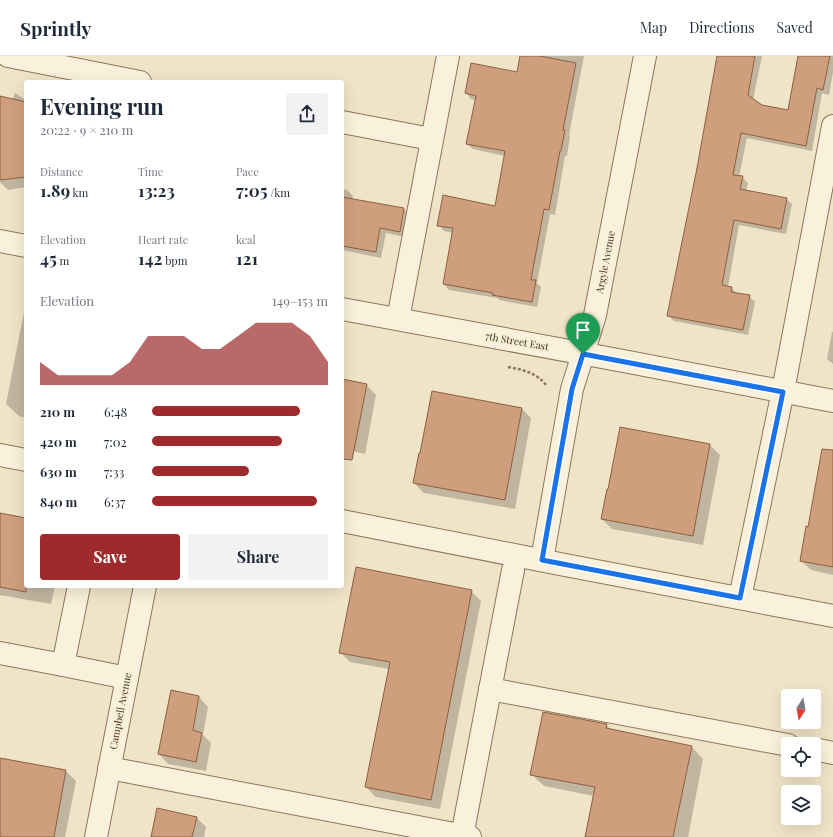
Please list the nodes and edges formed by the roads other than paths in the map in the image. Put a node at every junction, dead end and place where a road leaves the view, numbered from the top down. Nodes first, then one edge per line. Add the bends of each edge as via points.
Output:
1 (8, 56) edge
2 (448, 56) edge
3 (645, 56) edge
4 (130, 80) edge
5 (344, 122) edge
6 (833, 126) edge
7 (432, 139) junction
8 (0, 241) edge
9 (24, 246) edge
10 (344, 309) edge
11 (398, 319) junction
12 (583, 354) junction
13 (783, 392) junction
14 (833, 401) edge
15 (0, 454) edge
16 (24, 460) edge
17 (344, 521) edge
18 (542, 560) junction
19 (513, 570) dead end
20 (79, 588) edge
21 (145, 588) edge
22 (740, 598) junction
23 (833, 616) edge
24 (0, 653) edge
25 (64, 665) junction
26 (127, 678) junction
27 (490, 689) junction
28 (781, 743) edge
29 (821, 750) edge
30 (833, 753) edge
31 (109, 768) junction
32 (466, 836) edge
33 (96, 837) edge

1 - 4 street
2 - 7 street
3 - 12 street, Argyle Avenue via 594,315
5 - 7 street
6 - 13 street
7 - 11 street
8 - 9 street
10 - 11 street, 7th Street East
11 - 12 street, 7th Street East
12 - 13 street, 7th Street East
12 - 18 street, Argyle Avenue via 572,389
13 - 14 street, 7th Street East
13 - 22 street
15 - 16 street
17 - 18 street
18 - 22 street
19 - 27 street
20 - 25 street
21 - 26 street, Campbell Avenue
22 - 23 street
24 - 25 street
25 - 26 street
26 - 31 street, Campbell Avenue
27 - 28 street
27 - 32 street
29 - 30 street
31 - 32 street
31 - 33 street, Campbell Avenue

